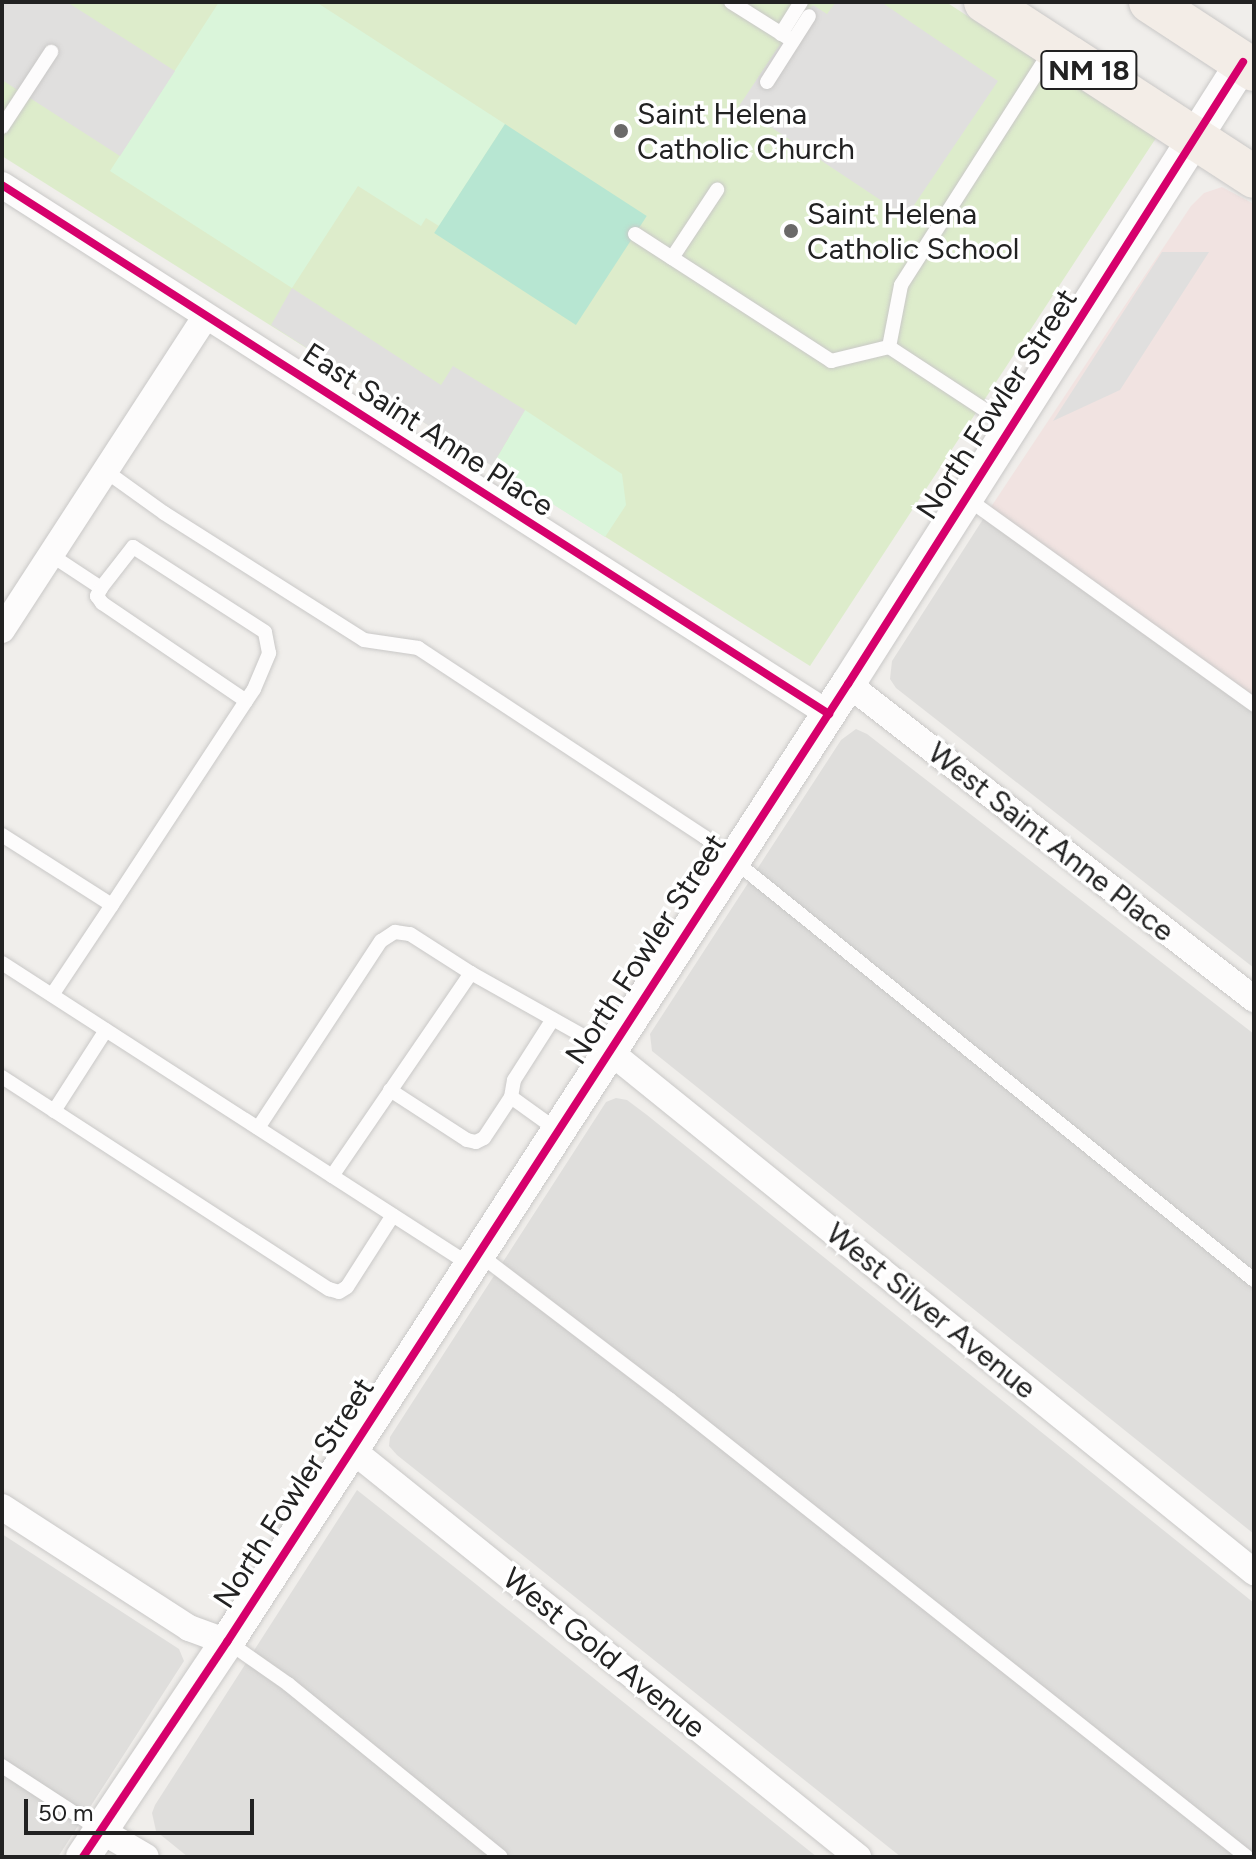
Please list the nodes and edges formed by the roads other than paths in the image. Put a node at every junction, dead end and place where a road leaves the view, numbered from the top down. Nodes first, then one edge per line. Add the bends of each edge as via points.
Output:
1 (731, 2) edge
2 (801, 2) edge
3 (985, 2) edge
4 (1150, 2) edge
5 (809, 16) dead end
6 (787, 38) junction
7 (1053, 47) junction
8 (51, 52) dead end
9 (1248, 66) edge
10 (767, 82) dead end
11 (2, 127) edge
12 (1193, 138) junction
13 (1254, 177) edge
14 (2, 185) edge
15 (717, 190) dead end
16 (635, 234) dead end
17 (672, 258) junction
18 (205, 317) junction
19 (889, 347) junction
20 (1012, 427) junction
21 (107, 472) junction
22 (965, 497) junction
23 (51, 555) junction
24 (101, 588) junction
25 (2, 630) edge
26 (848, 684) junction
27 (246, 701) junction
28 (1254, 705) edge
29 (829, 714) junction
30 (2, 835) edge
31 (732, 860) junction
32 (112, 905) junction
33 (2, 963) edge
34 (471, 973) junction
35 (52, 995) junction
36 (1254, 999) edge
37 (553, 1019) junction
38 (106, 1030) junction
39 (608, 1050) junction
40 (2, 1077) edge
41 (390, 1090) junction
42 (511, 1097) junction
43 (54, 1111) junction
44 (258, 1128) junction
45 (557, 1130) junction
46 (332, 1176) junction
47 (393, 1215) junction
48 (474, 1259) junction
49 (1254, 1280) edge
50 (351, 1449) junction
51 (2, 1507) edge
52 (1254, 1572) edge
53 (227, 1642) junction
54 (2, 1766) edge
55 (92, 1844) edge
56 (146, 1857) edge
57 (501, 1857) edge
58 (858, 1857) edge
59 (1247, 1857) edge

1 - 6 lane
2 - 6 lane
3 - 7 main road, NM 18
4 - 9 main road, NM 18
5 - 6 lane
6 - 10 lane
7 - 12 main road, NM 18
7 - 19 lane via 901,285
8 - 11 lane
9 - 12 street, North Fowler Street
12 - 13 main road, NM 18
12 - 20 street, North Fowler Street
14 - 18 street, East Saint Anne Place
15 - 17 lane
16 - 17 lane
17 - 19 lane via 831,361
18 - 21 street
18 - 29 street, East Saint Anne Place
19 - 20 lane
20 - 22 street, North Fowler Street
21 - 23 street
21 - 31 lane via 364,640 418,648
22 - 26 street, North Fowler Street
22 - 28 lane
23 - 24 lane
23 - 25 street
24 - 27 lane via 97,596 102,603
24 - 27 lane via 133,547 265,632 269,653
26 - 29 street, North Fowler Street
26 - 36 street, West Saint Anne Place
27 - 32 lane
29 - 31 street, North Fowler Street
30 - 32 lane
31 - 39 street, North Fowler Street
31 - 49 lane
32 - 35 lane
33 - 35 lane
34 - 37 lane
34 - 41 lane
34 - 44 lane via 410,934 395,932 381,941
35 - 38 lane
37 - 39 lane
37 - 42 lane via 514,1080
38 - 43 lane
38 - 44 lane
39 - 45 street, North Fowler Street
39 - 52 street, West Silver Avenue
40 - 43 lane
41 - 42 lane via 476,1142
41 - 46 lane
42 - 45 lane
43 - 47 lane via 339,1292
44 - 46 lane
45 - 48 street, North Fowler Street
46 - 47 lane
47 - 48 lane
48 - 50 street, North Fowler Street
48 - 59 lane via 669,1399
50 - 53 street, North Fowler Street
50 - 58 street, West Gold Avenue
51 - 53 street via 189,1628
53 - 55 street, North Fowler Street
53 - 57 lane via 288,1684
54 - 55 lane
55 - 56 street

